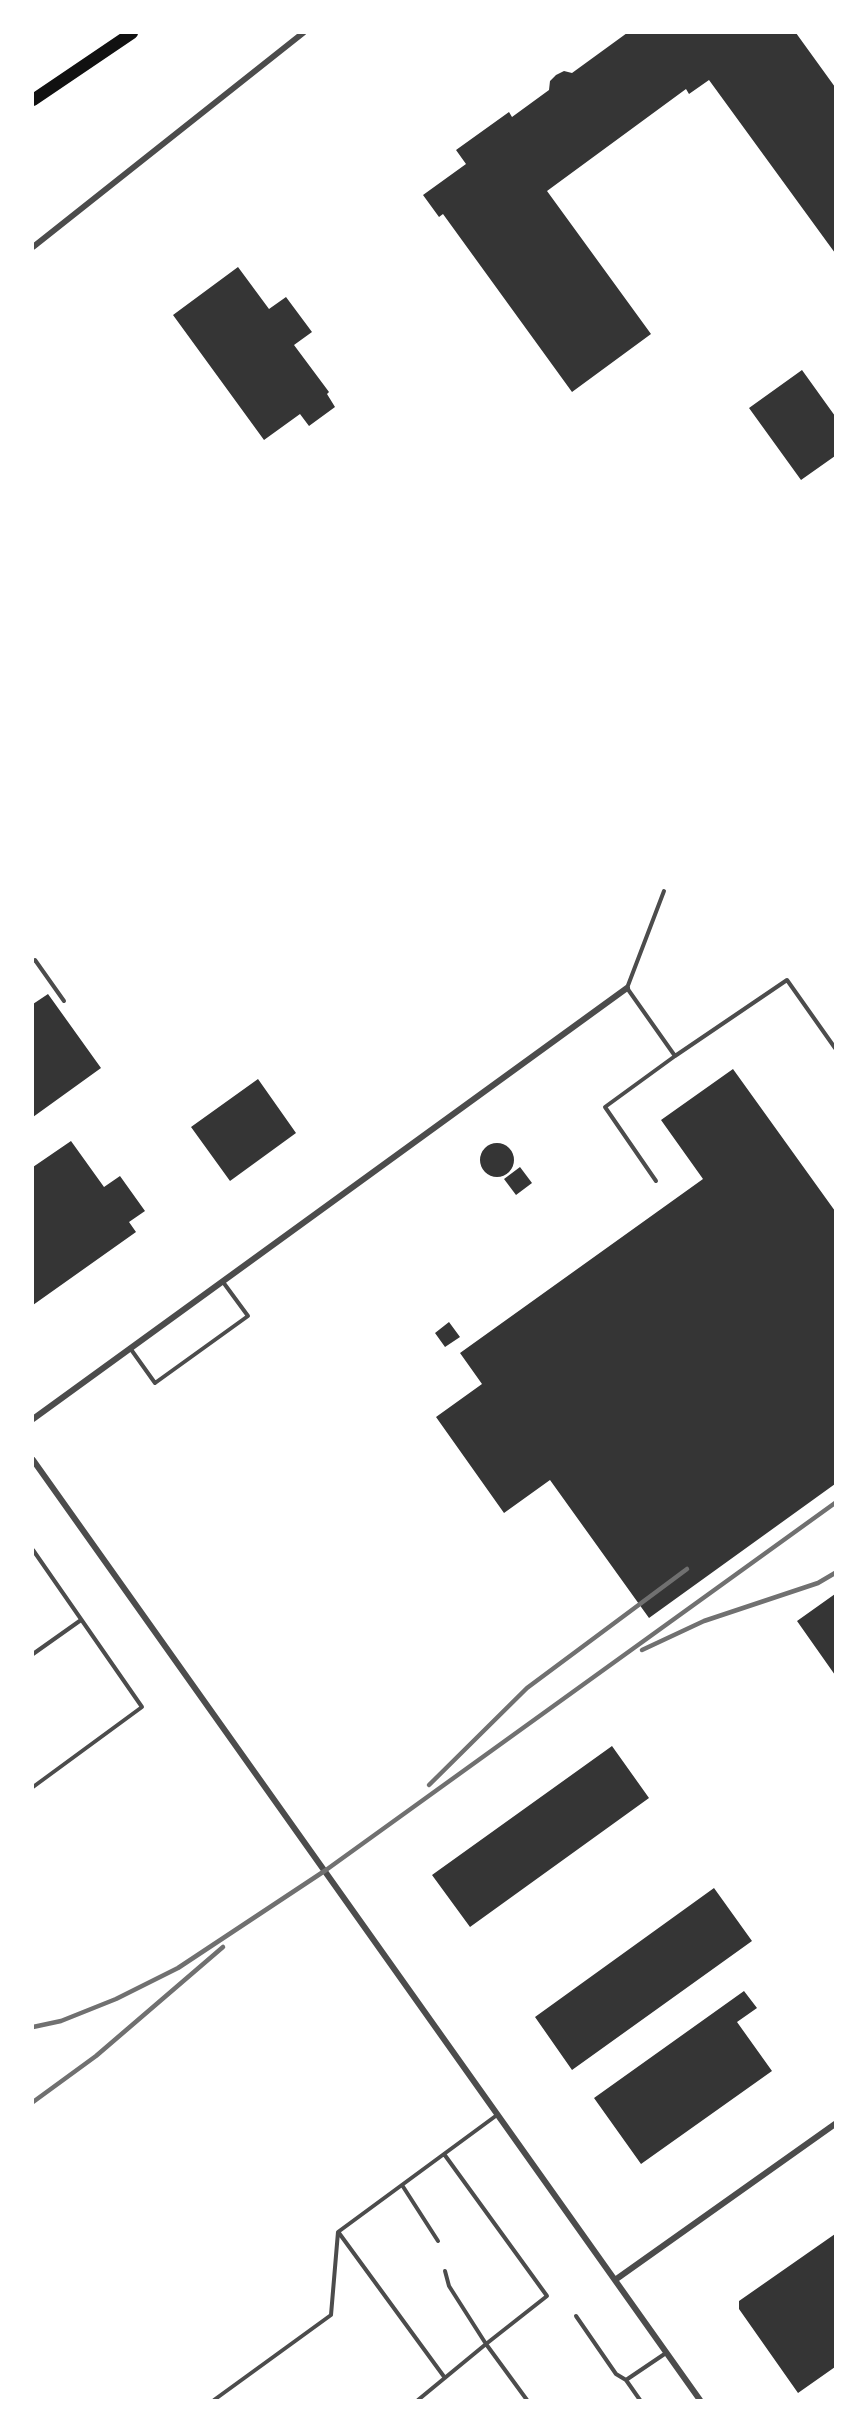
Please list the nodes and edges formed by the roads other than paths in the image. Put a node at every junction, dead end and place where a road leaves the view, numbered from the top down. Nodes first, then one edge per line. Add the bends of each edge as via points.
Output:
1 (132, 33) edge
2 (303, 33) edge
3 (33, 100) edge
4 (33, 247) edge
5 (664, 891) dead end
6 (33, 962) edge
7 (627, 988) junction
8 (64, 1001) dead end
9 (835, 1048) edge
10 (675, 1056) junction
11 (656, 1181) dead end
12 (222, 1281) junction
13 (130, 1347) junction
14 (33, 1419) edge
15 (33, 1460) edge
16 (33, 1550) edge
17 (81, 1620) junction
18 (33, 1654) edge
19 (33, 1787) edge
20 (498, 2115) junction
21 (835, 2124) edge
22 (444, 2154) junction
23 (402, 2185) junction
24 (338, 2232) junction
25 (438, 2241) dead end
26 (445, 2271) dead end
27 (615, 2280) junction
28 (576, 2316) dead end
29 (486, 2344) junction
30 (666, 2352) junction
31 (444, 2378) junction
32 (626, 2380) junction
33 (214, 2400) edge
34 (418, 2400) edge
35 (527, 2400) edge
36 (640, 2400) edge
37 (700, 2400) edge

1 - 3 highway
2 - 4 street
5 - 7 lane
6 - 8 lane
7 - 10 lane
7 - 12 street
9 - 10 lane via 787,980
10 - 11 lane via 605,1107
12 - 13 street
12 - 13 lane via 248,1316 155,1383
13 - 14 street
15 - 20 street
16 - 17 lane
17 - 18 lane
17 - 19 lane via 142,1707
20 - 22 lane
20 - 27 street
21 - 27 street
22 - 23 lane
22 - 29 lane via 547,2296
23 - 24 lane
23 - 25 lane
24 - 31 lane
24 - 33 lane via 331,2315
26 - 29 lane via 449,2286
27 - 30 street
28 - 32 lane via 616,2374
29 - 31 lane
29 - 35 lane
30 - 32 lane
30 - 37 street
31 - 34 lane
32 - 36 lane

